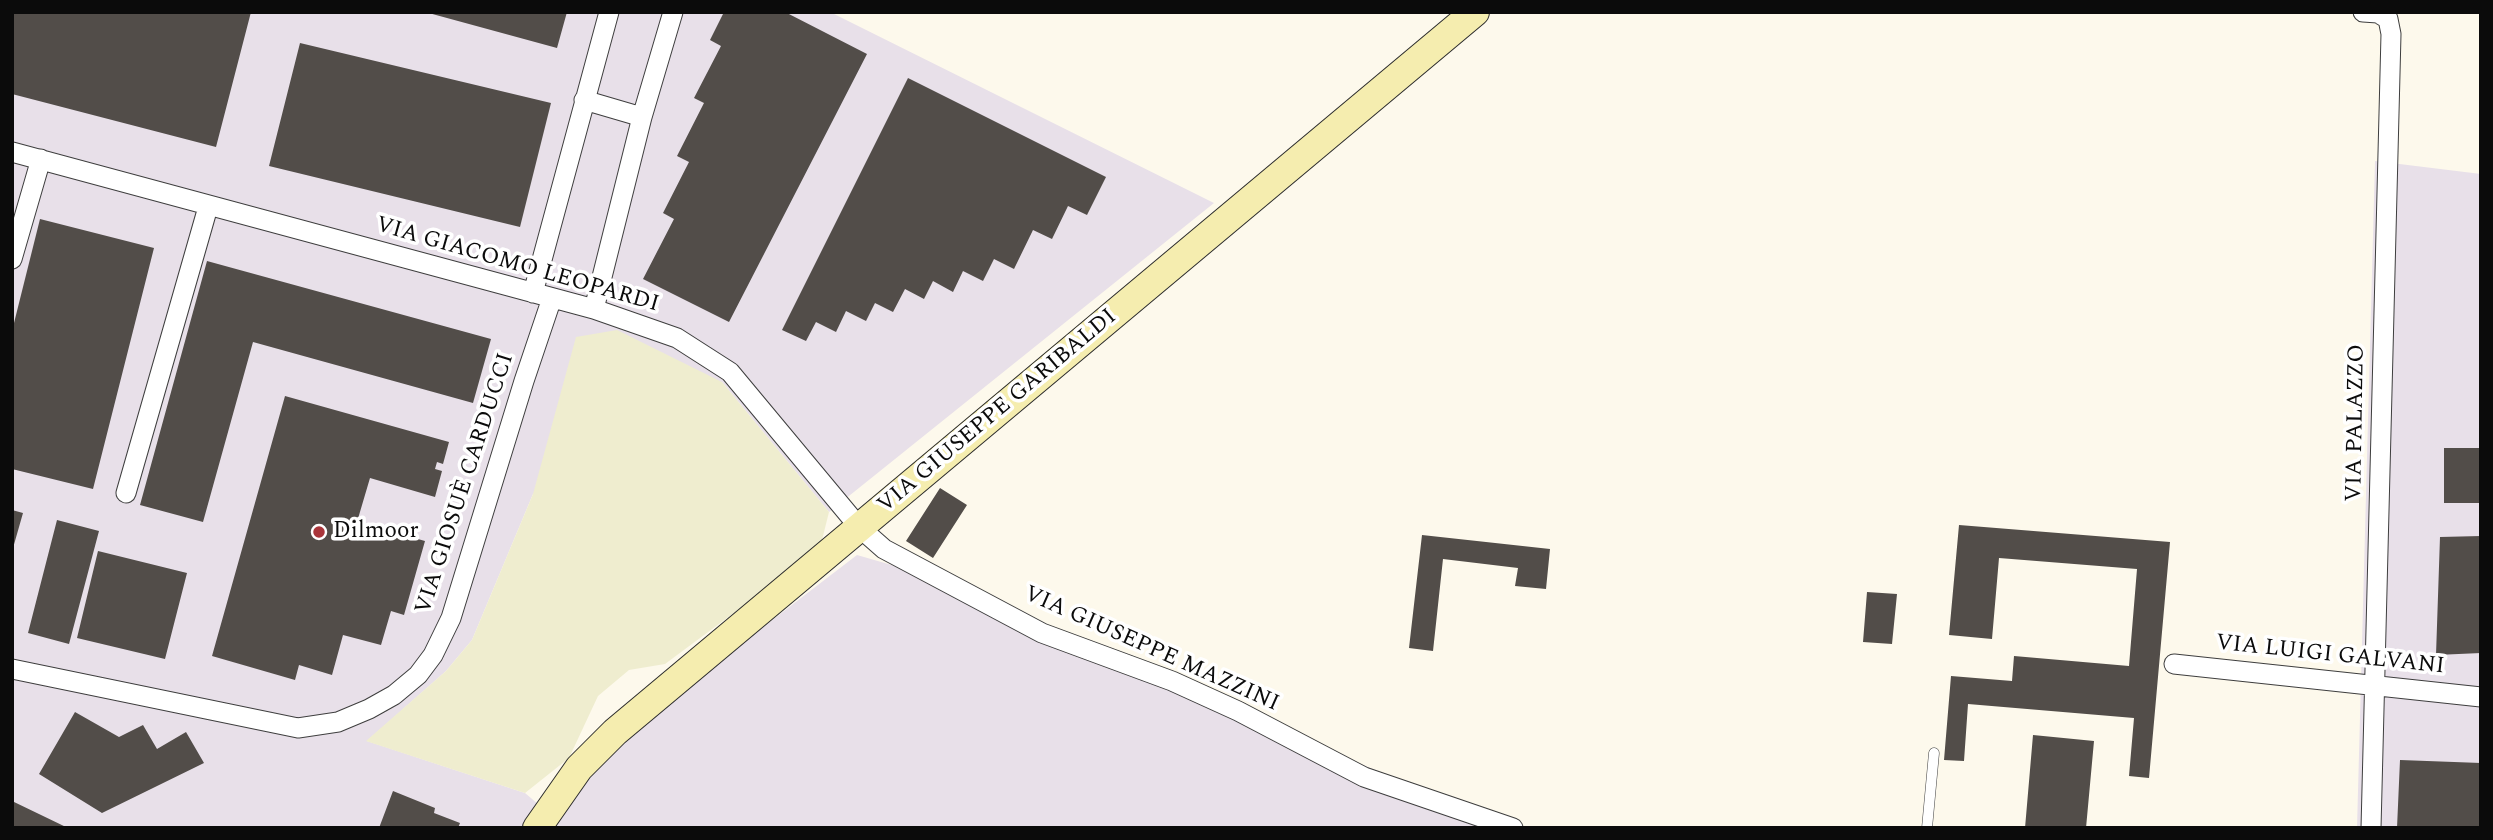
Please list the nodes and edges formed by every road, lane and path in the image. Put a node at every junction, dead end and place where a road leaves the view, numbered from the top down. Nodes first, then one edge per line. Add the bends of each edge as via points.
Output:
1 (609, 12) edge
2 (673, 12) edge
3 (1475, 12) edge
4 (2363, 12) edge
5 (584, 100) junction
6 (642, 117) junction
7 (12, 152) edge
8 (41, 159) junction
9 (208, 207) junction
10 (12, 259) edge
11 (533, 293) junction
12 (552, 298) junction
13 (594, 309) junction
14 (126, 493) dead end
15 (859, 527) junction
16 (2174, 664) dead end
17 (12, 669) edge
18 (2376, 687) junction
19 (2481, 697) edge
20 (1934, 753) dead end
21 (537, 828) edge
22 (1513, 828) edge
23 (1927, 828) edge
24 (2371, 828) edge

1 - 5 street
2 - 6 street
3 - 15 street, VIA GIUSEPPE GARIBALDI
4 - 18 street, VIA PALAZZO via 2388,19 2390,48
5 - 6 street
5 - 11 street
6 - 13 street
7 - 8 street, VIA GIACOMO LEOPARDI
8 - 9 street, VIA GIACOMO LEOPARDI
8 - 10 street
9 - 11 street, VIA GIACOMO LEOPARDI
9 - 14 street
11 - 12 street, VIA GIACOMO LEOPARDI
12 - 13 street, VIA GIACOMO LEOPARDI
12 - 17 street, VIA GIOSUÈ CARDUCCI via 451,618 418,675 394,695 338,722 298,727
13 - 15 street, VIA GIACOMO LEOPARDI via 677,338 730,372
15 - 21 street, VIA GIUSEPPE GARIBALDI via 615,732 579,768
15 - 22 street, VIA GIUSEPPE MAZZINI via 884,549 1042,633 1172,681 1364,777
16 - 18 street, VIA LUIGI GALVANI
18 - 19 street, VIA LUIGI GALVANI
18 - 24 street, VIA PALAZZO
20 - 23 lane

